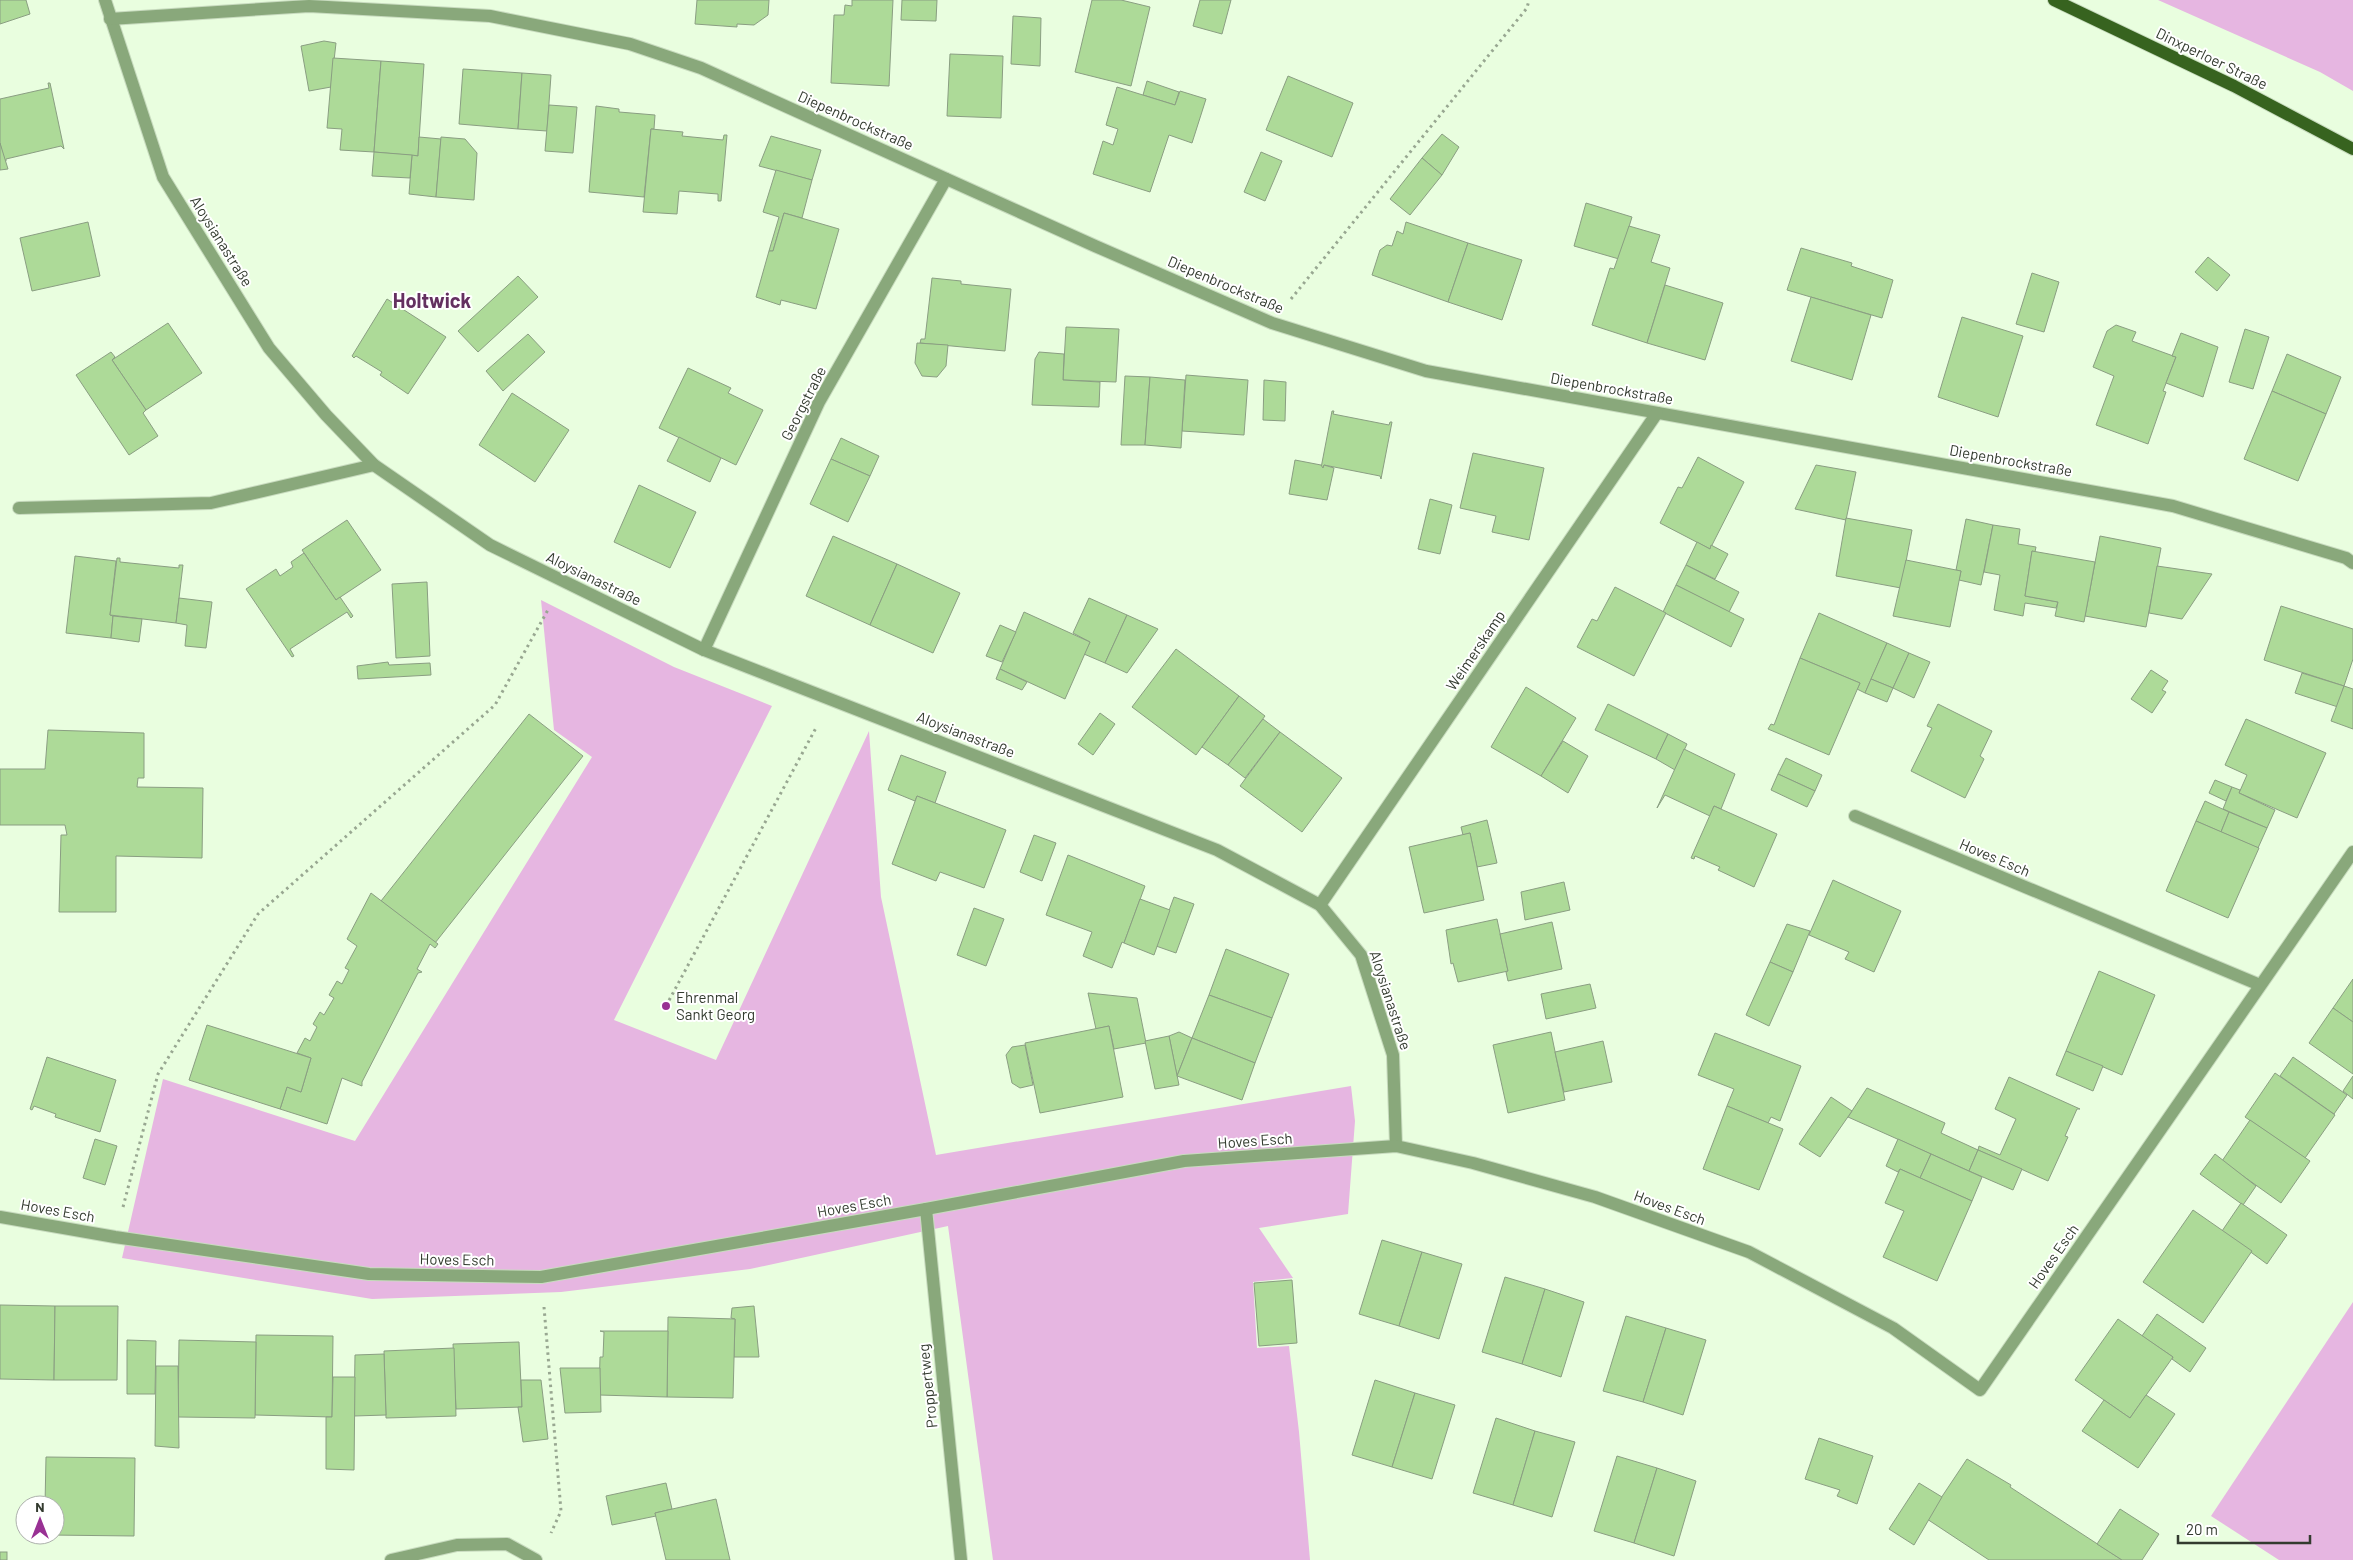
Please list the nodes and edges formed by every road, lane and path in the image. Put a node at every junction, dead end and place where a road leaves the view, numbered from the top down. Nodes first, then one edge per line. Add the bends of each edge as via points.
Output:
1 (105, 0) edge
2 (1529, 0) edge
3 (2054, 0) edge
4 (110, 19) junction
5 (2353, 149) edge
6 (946, 179) junction
7 (1272, 322) junction
8 (1657, 413) junction
9 (374, 465) junction
10 (19, 508) dead end
11 (2353, 563) edge
12 (563, 582) junction
13 (704, 650) junction
14 (831, 699) junction
15 (1855, 816) dead end
16 (2353, 852) edge
17 (1320, 905) junction
18 (2260, 985) junction
19 (666, 1006) dead end
20 (1396, 1146) junction
21 (926, 1209) junction
22 (0, 1217) edge
23 (115, 1237) junction
24 (541, 1277) junction
25 (550, 1535) dead end
26 (391, 1560) edge
27 (536, 1560) edge
28 (961, 1560) edge

1 - 4 street, Aloysianastraße
2 - 7 path via 1527,8
3 - 5 main road, Dinxperloer Straße via 2234,86
4 - 6 street, Diepenbrockstraße via 310,6 490,16 630,44 701,68
4 - 9 street, Aloysianastraße via 163,177 269,348
6 - 7 street, Diepenbrockstraße
6 - 13 street, Georgstraße via 819,402
7 - 8 street, Diepenbrockstraße via 1426,371
8 - 11 street, Diepenbrockstraße via 2174,506 2346,558
8 - 17 street, Weimerskamp
9 - 10 street via 211,503
9 - 12 street, Aloysianastraße via 490,545
12 - 13 street, Aloysianastraße
12 - 23 path via 495,705 258,914 158,1074
13 - 14 street, Aloysianastraße
14 - 17 street, Aloysianastraße via 1217,850
14 - 19 path
15 - 18 street, Hoves Esch
16 - 18 street, Hoves Esch
17 - 20 street, Aloysianastraße via 1361,955 1393,1055
18 - 20 street, Hoves Esch via 1980,1390 1892,1328 1749,1252 1595,1197 1473,1163
20 - 21 street, Hoves Esch via 1184,1161
21 - 24 street, Hoves Esch
21 - 28 street, Proppertweg
22 - 23 street, Hoves Esch
23 - 24 street, Hoves Esch via 369,1274
24 - 25 path via 561,1510
26 - 27 street via 457,1545 506,1544

